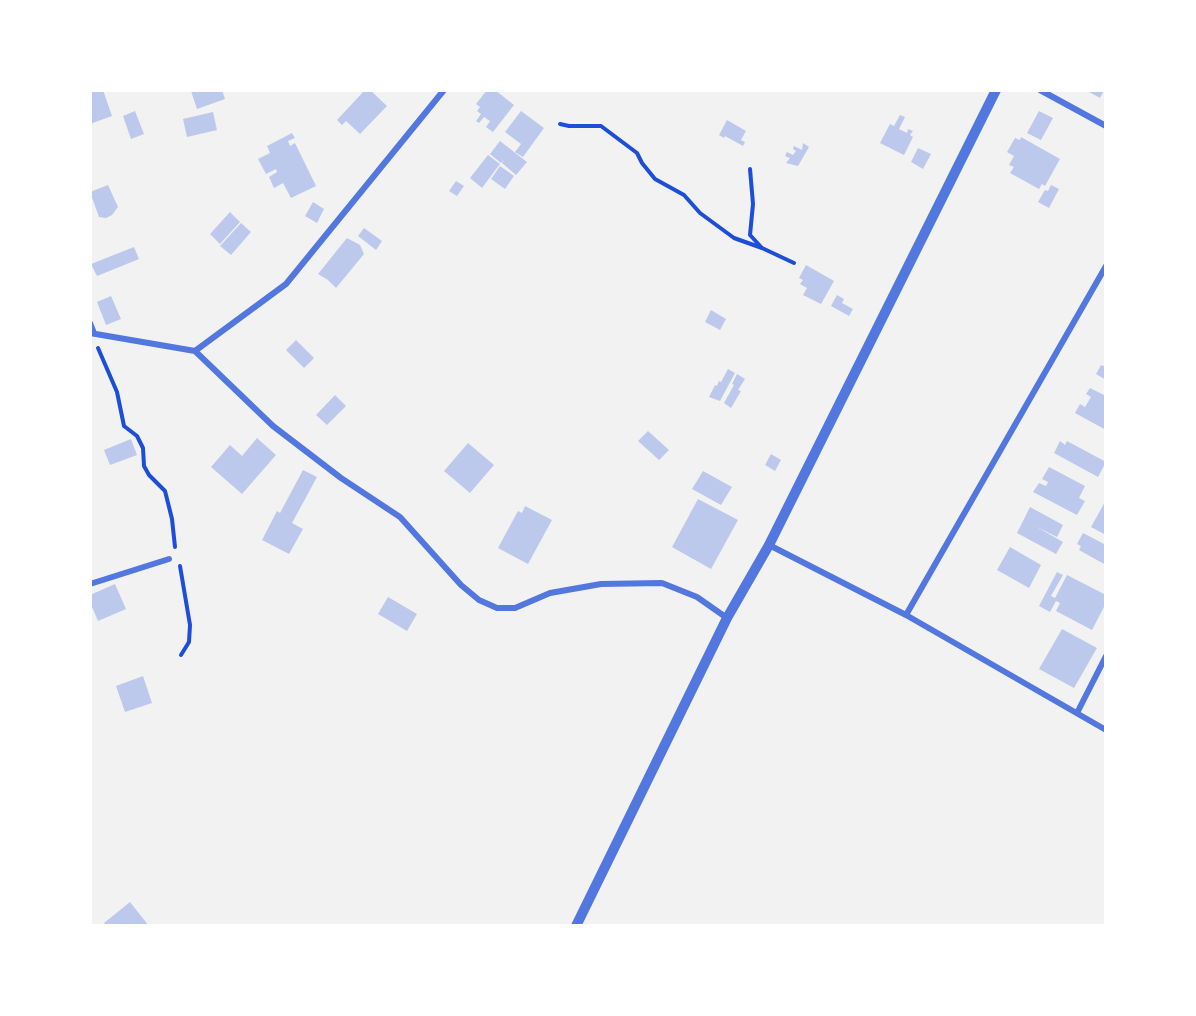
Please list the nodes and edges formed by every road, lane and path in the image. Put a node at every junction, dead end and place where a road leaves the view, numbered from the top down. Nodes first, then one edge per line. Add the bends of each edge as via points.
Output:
1 (444, 90) edge
2 (996, 90) edge
3 (1040, 90) edge
4 (560, 124) dead end
5 (1106, 126) edge
6 (750, 169) dead end
7 (762, 248) junction
8 (794, 263) dead end
9 (1106, 266) edge
10 (90, 323) edge
11 (92, 333) edge
12 (195, 351) junction
13 (769, 545) junction
14 (176, 553) dead end
15 (169, 559) dead end
16 (179, 562) dead end
17 (90, 584) edge
18 (906, 615) junction
19 (727, 618) junction
20 (181, 655) dead end
21 (1106, 656) edge
22 (1077, 713) junction
23 (1106, 730) edge
24 (576, 926) edge

1 - 12 street via 286,284
2 - 13 street
3 - 5 street
4 - 7 path via 601,126 637,153 655,179 684,195 700,213 734,238
6 - 7 path via 750,236
7 - 8 path
9 - 18 street
10 - 11 street
11 - 12 street
11 - 14 path via 117,392 124,426 143,448 149,475 165,491
12 - 19 street via 273,426 400,517 479,600 497,608 515,608 550,593 601,584 662,583 697,597
13 - 18 street
13 - 19 street
15 - 17 street
16 - 20 path via 190,625 189,642
18 - 22 street
19 - 24 street
21 - 22 street
22 - 23 street

